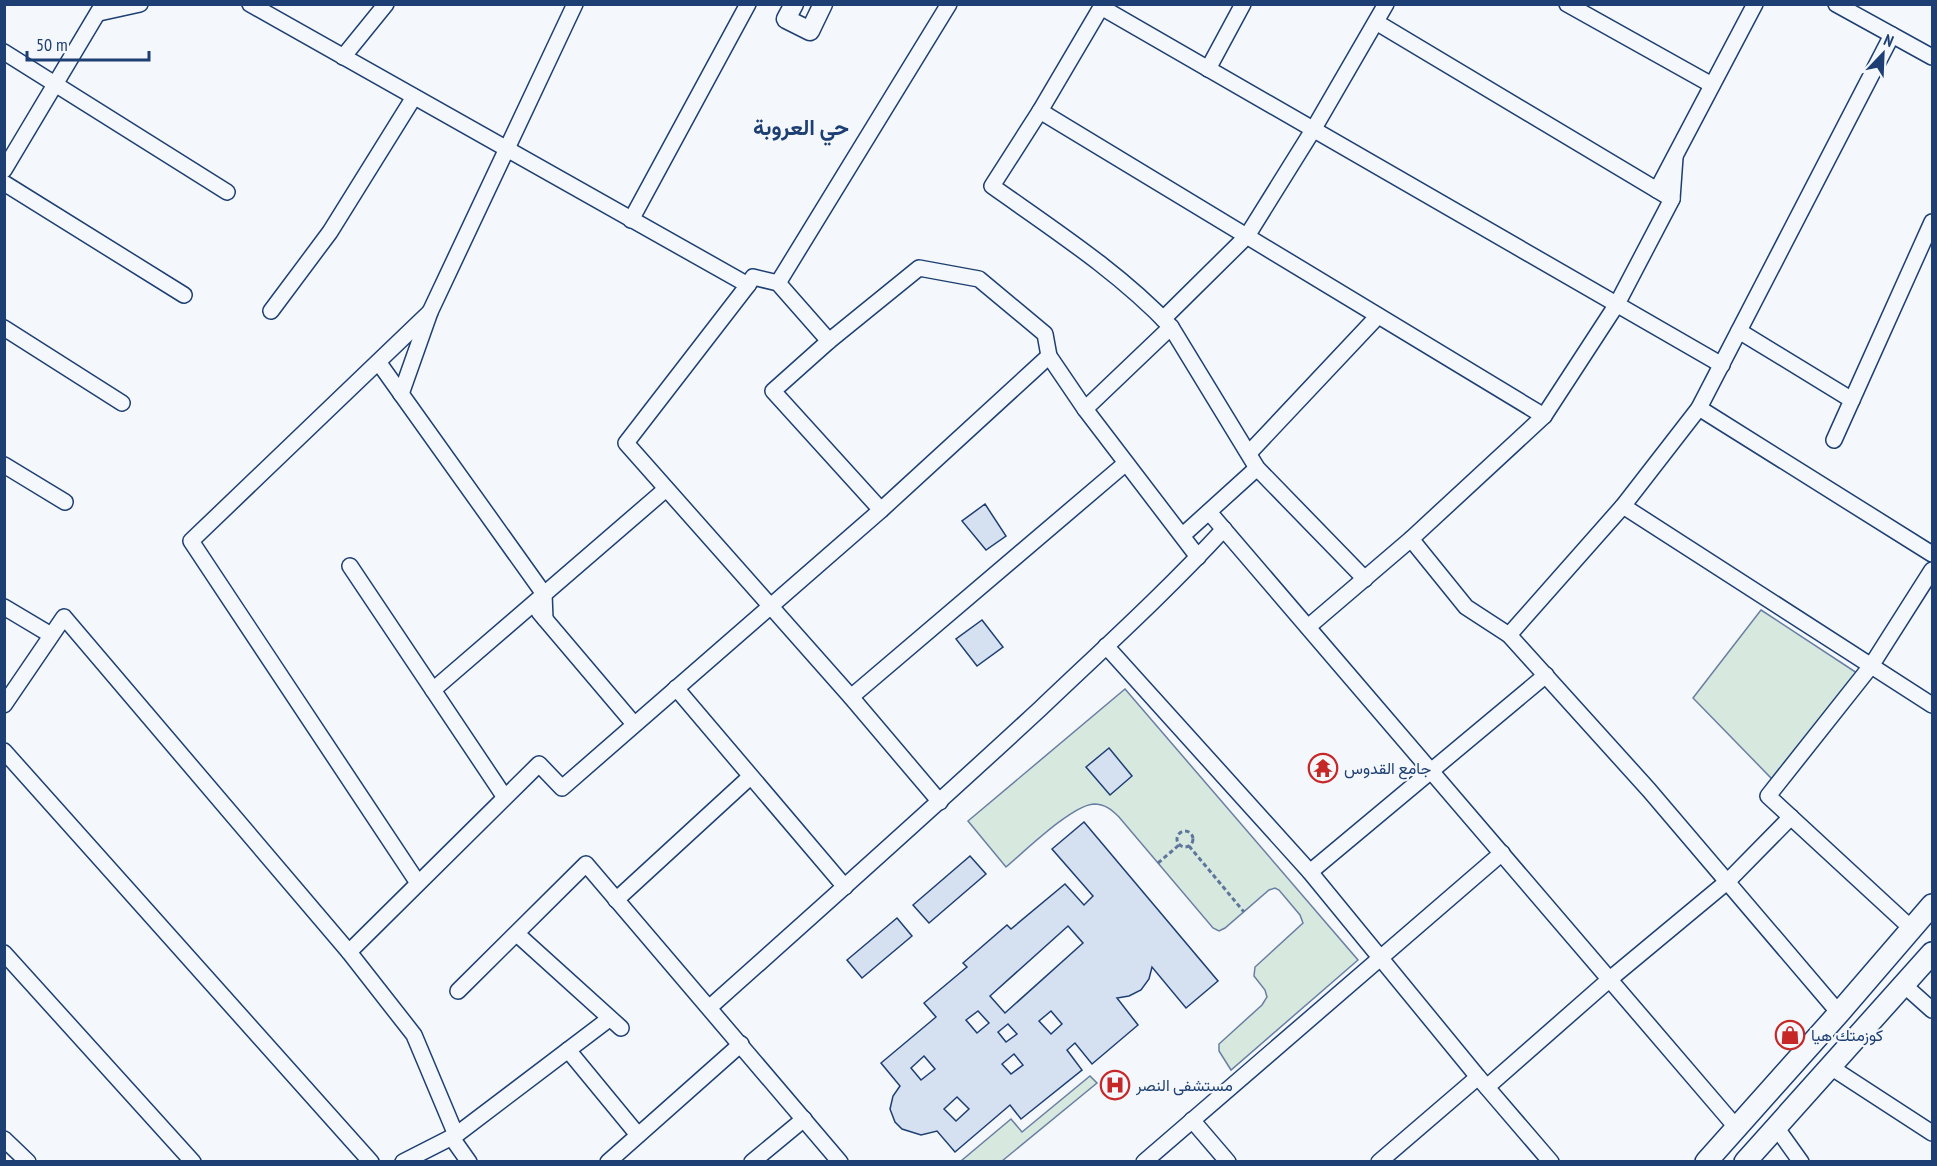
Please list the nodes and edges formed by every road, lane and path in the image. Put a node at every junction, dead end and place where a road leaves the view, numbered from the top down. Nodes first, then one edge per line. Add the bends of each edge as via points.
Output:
1 (140, 4) edge
2 (250, 4) edge
3 (386, 4) edge
4 (575, 4) edge
5 (748, 4) edge
6 (823, 4) edge
7 (949, 4) edge
8 (1243, 4) edge
9 (1386, 4) edge
10 (1567, 4) edge
11 (1755, 4) edge
12 (1836, 4) edge
13 (1102, 6) edge
14 (101, 9) edge
15 (790, 12) edge
16 (1376, 22) junction
17 (1892, 35) junction
18 (4, 52) edge
19 (343, 57) junction
20 (1932, 57) edge
21 (1208, 69) junction
22 (56, 84) junction
23 (1712, 85) junction
24 (414, 97) junction
25 (1040, 111) junction
26 (1313, 130) junction
27 (507, 150) junction
28 (1675, 158) junction
29 (4, 171) edge
30 (4, 183) edge
31 (1657, 190) junction
32 (227, 192) dead end
33 (1672, 200) junction
34 (631, 220) junction
35 (1932, 222) edge
36 (1247, 236) junction
37 (1928, 244) edge
38 (777, 284) junction
39 (748, 285) junction
40 (184, 295) dead end
41 (1617, 304) junction
42 (271, 311) dead end
43 (430, 312) junction
44 (1378, 316) junction
45 (1167, 323) junction
46 (4, 328) edge
47 (1739, 331) junction
48 (829, 341) junction
49 (1049, 356) junction
50 (379, 363) junction
51 (1722, 365) junction
52 (401, 394) junction
53 (1852, 400) junction
54 (122, 403) dead end
55 (1700, 408) junction
56 (1084, 409) junction
57 (1544, 416) junction
58 (1834, 440) dead end
59 (1249, 453) junction
60 (1126, 463) junction
61 (4, 465) edge
62 (1257, 468) junction
63 (666, 489) junction
64 (65, 502) dead end
65 (1623, 506) junction
66 (881, 510) junction
67 (1209, 512) junction
68 (1224, 529) junction
69 (1183, 535) junction
70 (1410, 539) junction
71 (1932, 554) edge
72 (1198, 557) junction
73 (350, 566) dead end
74 (1932, 570) edge
75 (1365, 579) junction
76 (538, 599) junction
77 (770, 606) junction
78 (4, 607) edge
79 (1308, 627) junction
80 (51, 635) junction
81 (1509, 635) junction
82 (1106, 646) junction
83 (1871, 666) junction
84 (1546, 675) junction
85 (676, 688) junction
86 (433, 690) junction
87 (851, 697) junction
88 (4, 705) edge
89 (1932, 705) edge
90 (634, 724) junction
91 (4, 751) edge
92 (1430, 770) junction
93 (750, 777) junction
94 (504, 796) junction
95 (940, 802) junction
96 (1791, 817) junction
97 (1179, 845) junction
98 (1189, 846) junction
99 (1502, 853) junction
100 (1158, 863) dead end
101 (1310, 872) junction
102 (1728, 881) junction
103 (418, 884) junction
104 (845, 887) junction
105 (616, 900) junction
106 (1932, 905) edge
107 (1244, 912) dead end
108 (1911, 928) junction
109 (517, 934) junction
110 (349, 952) junction
111 (4, 953) edge
112 (1932, 953) edge
113 (1381, 958) junction
114 (1610, 979) junction
115 (1904, 985) junction
116 (458, 991) dead end
117 (710, 1007) junction
118 (1932, 1010) edge
119 (1839, 1013) junction
120 (741, 1044) junction
121 (568, 1050) junction
122 (1829, 1066) junction
123 (1482, 1082) junction
124 (804, 1119) junction
125 (1192, 1120) junction
126 (1736, 1127) junction
127 (1776, 1127) junction
128 (1932, 1133) edge
129 (638, 1135) junction
130 (454, 1136) junction
131 (4, 1139) edge
132 (28, 1161) edge
133 (193, 1161) edge
134 (371, 1161) edge
135 (404, 1161) edge
136 (469, 1161) edge
137 (608, 1161) edge
138 (752, 1161) edge
139 (840, 1161) edge
140 (1144, 1161) edge
141 (1228, 1161) edge
142 (1379, 1161) edge
143 (1551, 1161) edge
144 (1706, 1161) edge
145 (1745, 1161) edge
146 (1801, 1161) edge

1 - 14 street
2 - 19 street
3 - 19 street
4 - 27 street
5 - 34 street
6 - 15 street via 810,31
7 - 38 street
8 - 21 street
9 - 16 street
10 - 23 street
11 - 23 street
12 - 17 street
13 - 21 street
13 - 25 street
14 - 22 street
16 - 26 street
16 - 31 street
17 - 20 street
17 - 47 street
18 - 22 street
19 - 24 street
21 - 26 street
22 - 29 street
22 - 32 street
23 - 28 street
24 - 27 street
24 - 42 street via 330,232
25 - 36 street
25 - 45 street via 992,186 1122,281
26 - 36 street
26 - 41 street
27 - 34 street
27 - 43 street
28 - 31 street
28 - 33 street
30 - 40 street
31 - 33 street
33 - 41 street
34 - 39 street
35 - 37 street
36 - 44 street
36 - 45 street
37 - 53 street
38 - 39 street via 753,276
38 - 48 street
39 - 63 street via 626,444
41 - 51 street
41 - 57 street
43 - 50 street
43 - 52 street
44 - 57 street
44 - 59 street
45 - 56 street
45 - 59 street
46 - 54 street
47 - 51 street
47 - 53 street
48 - 49 street via 919,268 979,279 1045,334
48 - 66 street via 772,391
49 - 56 street
49 - 66 street
50 - 52 street
50 - 103 street via 191,541
51 - 55 street
52 - 76 street
53 - 58 street
55 - 65 street
55 - 71 street
56 - 60 street
57 - 70 street
59 - 62 street
60 - 69 street
60 - 87 street
61 - 64 street
62 - 67 street
62 - 75 street
63 - 76 street
63 - 77 street
65 - 81 street
65 - 83 street
66 - 77 street
67 - 68 street
67 - 69 street
68 - 72 street
68 - 79 street
69 - 72 street
70 - 75 street
70 - 81 street via 1466,607
72 - 82 street
73 - 86 street
74 - 83 street
75 - 79 street
76 - 86 street
76 - 90 street via 545,619
77 - 85 street
77 - 87 street
78 - 80 street
79 - 92 street
80 - 88 street
80 - 110 street via 64,617
81 - 84 street
82 - 95 street
82 - 101 street
83 - 89 street
83 - 96 street via 1768,796
84 - 92 street
84 - 102 street
85 - 90 street
85 - 93 street
86 - 94 street
87 - 95 street
90 - 94 street via 562,788 539,764
91 - 134 street
92 - 99 street
92 - 101 street
93 - 104 street
93 - 105 street
94 - 103 street
95 - 104 street
96 - 102 street
96 - 108 street
97 - 98 path
97 - 98 path via 1177,835 1186,831 1193,836
97 - 100 path
98 - 107 path
99 - 113 street
99 - 114 street
101 - 113 street
102 - 114 street
102 - 119 street
103 - 110 street
104 - 117 street
105 - 109 street via 586,864
105 - 117 street
106 - 108 main road
108 - 119 main road
109 - 116 street
109 - 121 street via 615,1023
110 - 130 street via 414,1035
111 - 133 street
112 - 115 main road
113 - 123 street
113 - 125 street
114 - 123 street
114 - 126 street
115 - 118 street
115 - 122 main road
117 - 120 street
119 - 126 main road
120 - 124 street
120 - 129 street
121 - 129 street
121 - 130 street
122 - 127 main road
122 - 128 street
123 - 142 street
123 - 143 street
124 - 138 street
124 - 139 street
125 - 140 street
125 - 141 street
126 - 144 main road
127 - 145 main road
127 - 146 street
129 - 137 street
130 - 135 street
130 - 136 street
131 - 132 street

